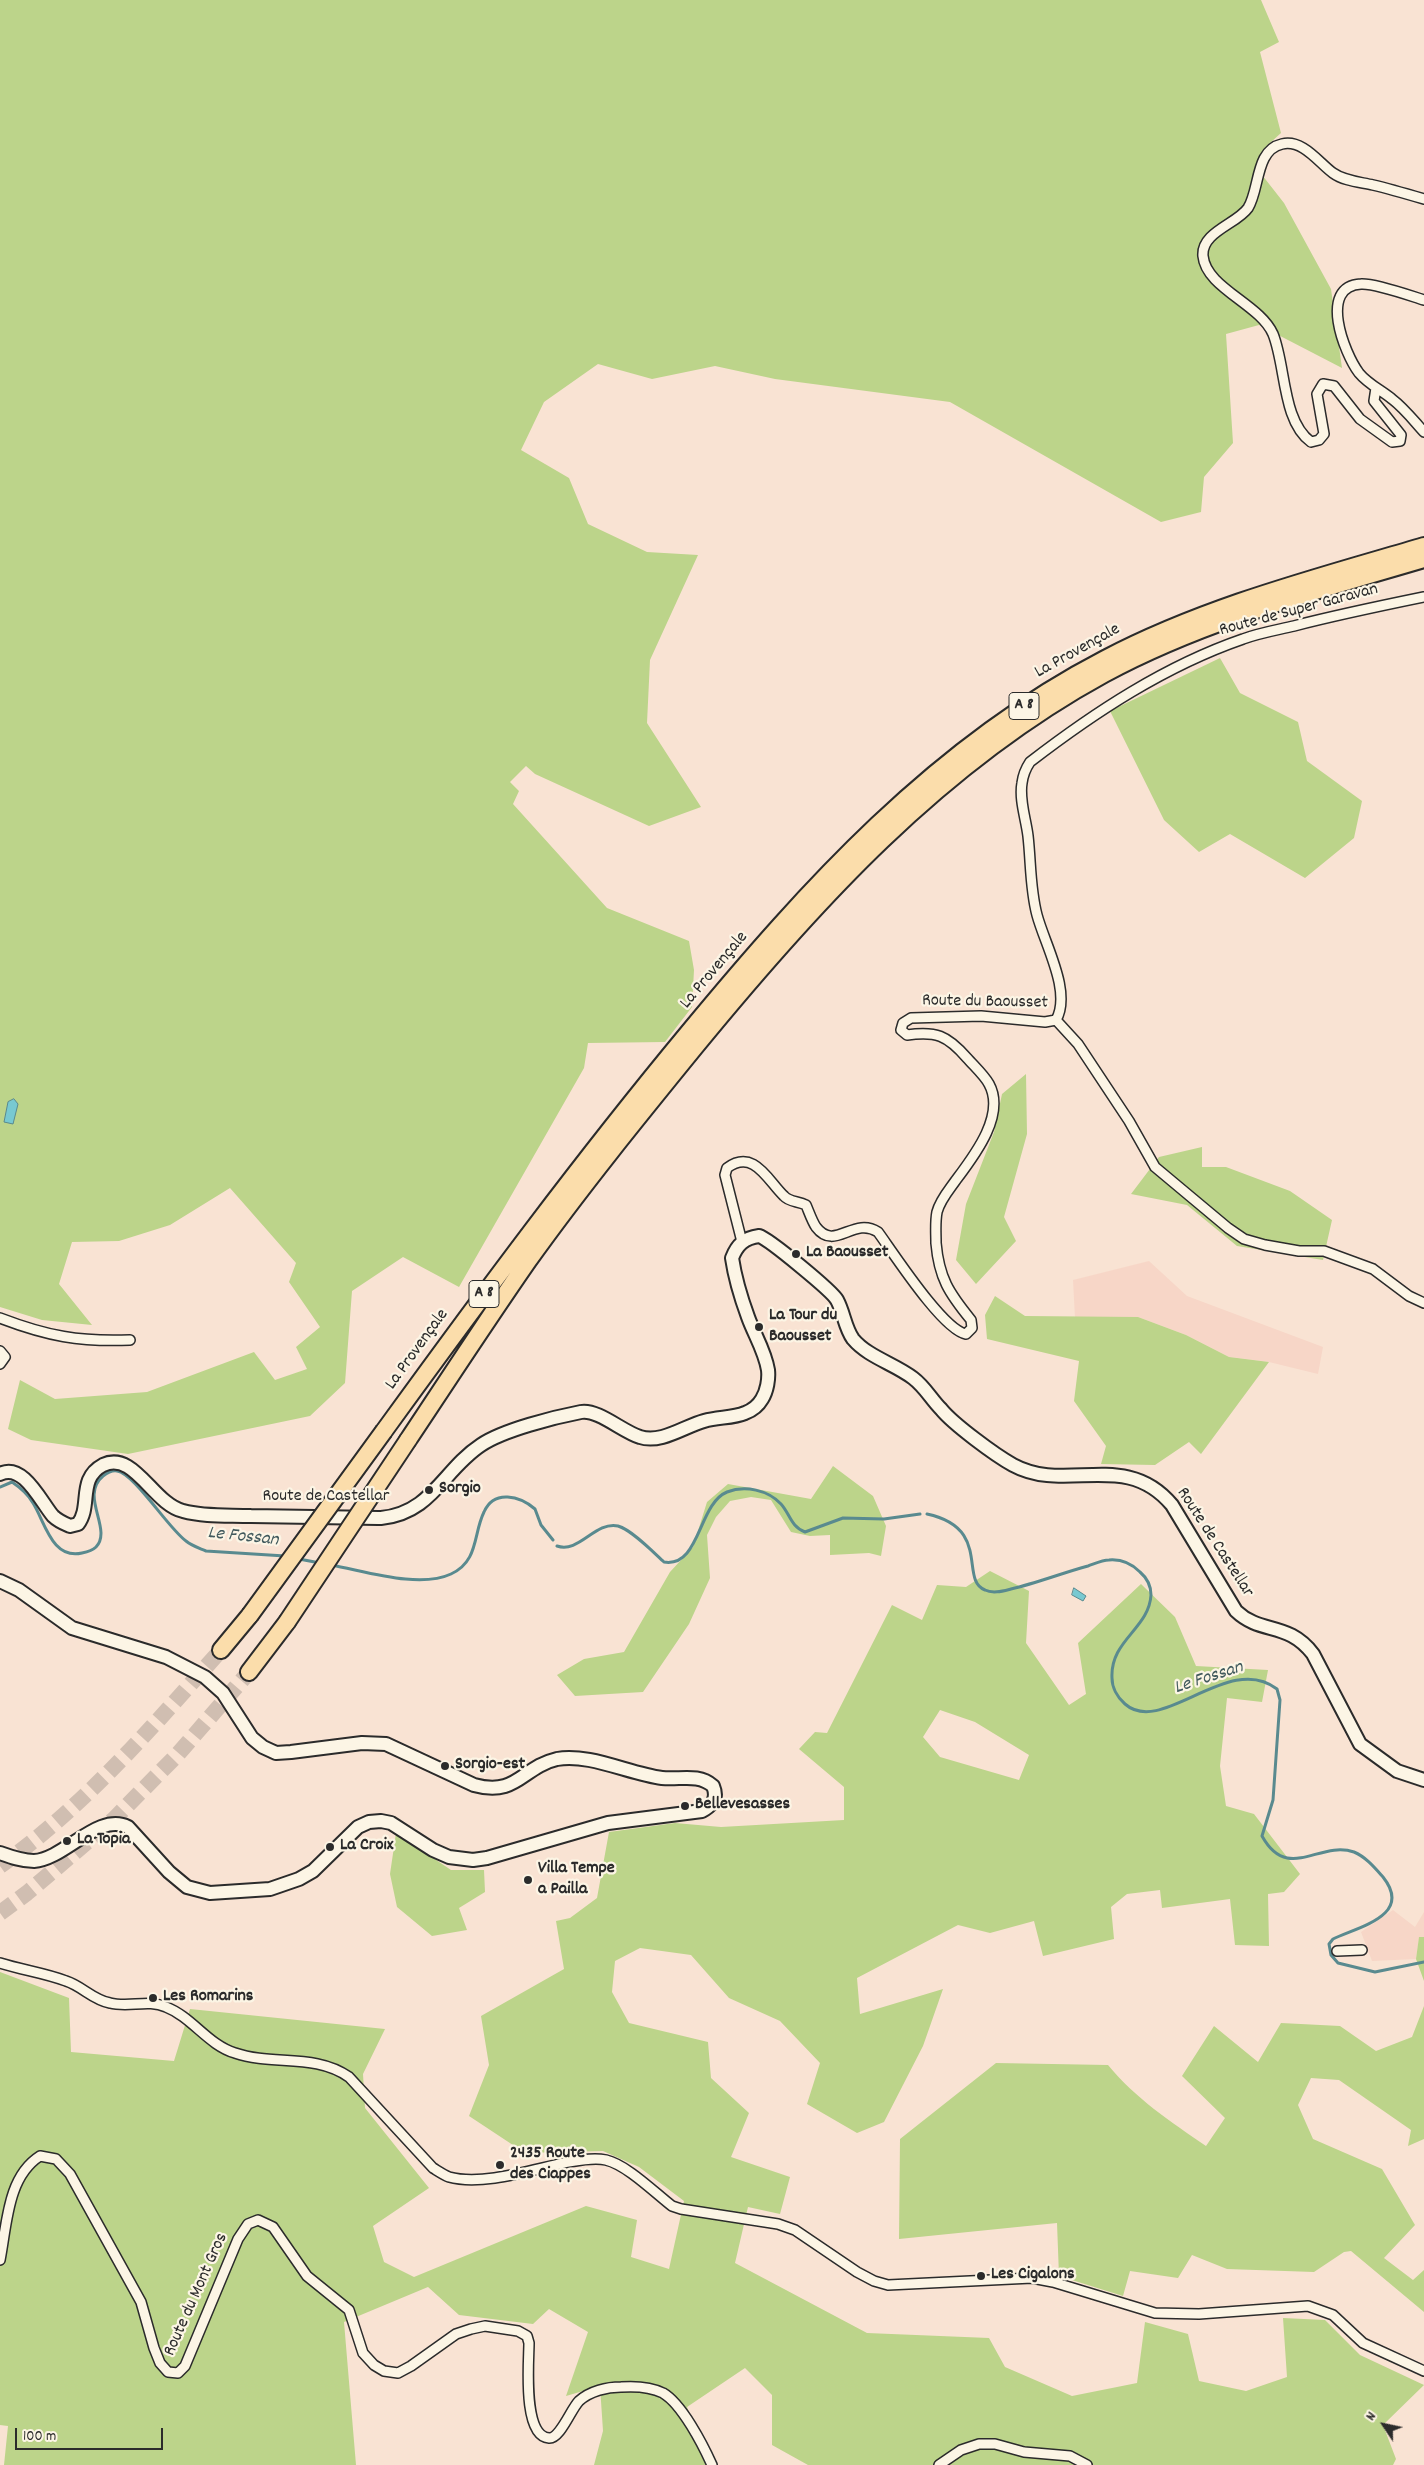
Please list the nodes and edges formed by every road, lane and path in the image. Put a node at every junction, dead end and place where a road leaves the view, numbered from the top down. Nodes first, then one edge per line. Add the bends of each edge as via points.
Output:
1 (1424, 198) edge
2 (1424, 300) edge
3 (1376, 388) junction
4 (1424, 432) edge
5 (1424, 546) edge
6 (1424, 559) edge
7 (1424, 597) edge
8 (718, 1007) junction
9 (1056, 1020) junction
10 (593, 1162) junction
11 (742, 1242) junction
12 (1424, 1303) edge
13 (0, 1318) edge
14 (130, 1340) dead end
15 (0, 1351) edge
16 (0, 1364) edge
17 (0, 1474) edge
18 (0, 1581) edge
19 (221, 1650) tunnel mouth
20 (249, 1672) tunnel mouth
21 (1424, 1780) edge
22 (0, 1853) edge
23 (1362, 1950) dead end
24 (1337, 1951) dead end
25 (0, 1963) edge
26 (0, 2260) edge
27 (1424, 2371) edge
28 (712, 2465) edge
29 (939, 2465) edge
30 (1087, 2465) edge

1 - 3 street via 1347,180 1334,174 1305,149 1282,144 1270,150 1262,164 1243,214 1215,233 1203,256 1209,270 1226,291 1253,308 1272,333 1291,414 1303,437 1311,442 1324,434 1317,394 1323,384 1329,384 1360,419 1392,442 1400,441 1401,435 1396,427 1374,401
2 - 3 street via 1363,284 1352,285 1338,299 1344,344 1360,374
3 - 4 street via 1395,401
5 - 8 highway, La Provençale / A 8 via 1240,601 1181,624 1104,659 1033,700 950,759 881,821 813,889
6 - 8 highway, La Provençale / A 8 via 1290,599 1186,636 1107,672 1031,718 940,786 875,845
7 - 9 street, Route de Super Garavan via 1244,638 1199,656 1112,703 1030,762 1021,784 1022,799 1033,897 1063,1003
8 - 10 highway, La Provençale / A 8
9 - 11 street, Route du Baousset via 1045,1022 981,1016 911,1018 903,1023 901,1030 907,1035 928,1032 951,1042 989,1084 993,1096 990,1123 976,1153 941,1202 937,1213 937,1261 943,1281 971,1320 972,1328 966,1334 958,1332 936,1310 878,1232 869,1227 859,1227 834,1237 824,1234 816,1227 806,1205 784,1197 762,1170 742,1162 733,1163 725,1175
9 - 12 street via 1078,1044 1129,1120 1155,1167 1228,1228 1244,1239 1264,1245 1299,1251 1324,1250 1373,1269
10 - 19 highway, La Provençale / A 8, bridge via 384,1432
10 - 20 highway, La Provençale / A 8, bridge via 287,1622
11 - 17 street, Route de Castellar via 732,1258 734,1274 768,1370 764,1397 756,1408 744,1414 705,1420 652,1439 640,1438 584,1411 557,1418 483,1444 466,1456 419,1506 395,1517 211,1515 182,1511 166,1502 127,1464 118,1462 103,1465 93,1473 86,1483 83,1517 78,1524 70,1526 53,1516 24,1479 5,1471
11 - 21 street, Route de Castellar via 759,1236 777,1246 836,1299 852,1338 912,1377 950,1419 1012,1465 1043,1475 1129,1477 1147,1483 1164,1495 1236,1612 1244,1619 1289,1633 1305,1644 1360,1744 1372,1756 1397,1771
13 - 14 street via 62,1337 92,1342
15 - 16 street via 5,1357
18 - 22 street via 19,1590 72,1628 166,1657 205,1677 223,1693 252,1738 276,1752 362,1743 386,1744 488,1789 502,1788 552,1761 582,1759 662,1778 704,1779 713,1786 715,1795 712,1804 702,1811 608,1823 480,1859 449,1857 391,1823 381,1820 369,1822 358,1827 313,1871 299,1880 270,1888 210,1893 188,1887 121,1823 97,1830 36,1861 19,1860
23 - 24 street
25 - 27 street via 67,1981 109,2003 163,2006 178,2012 218,2046 235,2053 336,2068 349,2077 433,2168 448,2177 491,2177 580,2160 608,2160 621,2166 672,2206 778,2224 795,2230 857,2272 888,2285 1032,2278 1155,2313 1200,2314 1308,2306 1333,2315 1363,2343
26 - 28 street, Route du Mont Gros via 6,2217 20,2176 40,2156 56,2159 70,2174 141,2302 160,2364 168,2372 178,2373 185,2366 238,2239 248,2224 258,2220 273,2227 308,2276 349,2310 364,2352 374,2365 384,2371 398,2373 456,2334 471,2329 485,2326 518,2331 527,2336 529,2343 528,2400 540,2434 554,2437 573,2407 595,2392 608,2387 651,2389 664,2394 677,2406
29 - 30 street via 961,2450 979,2444 1070,2456

